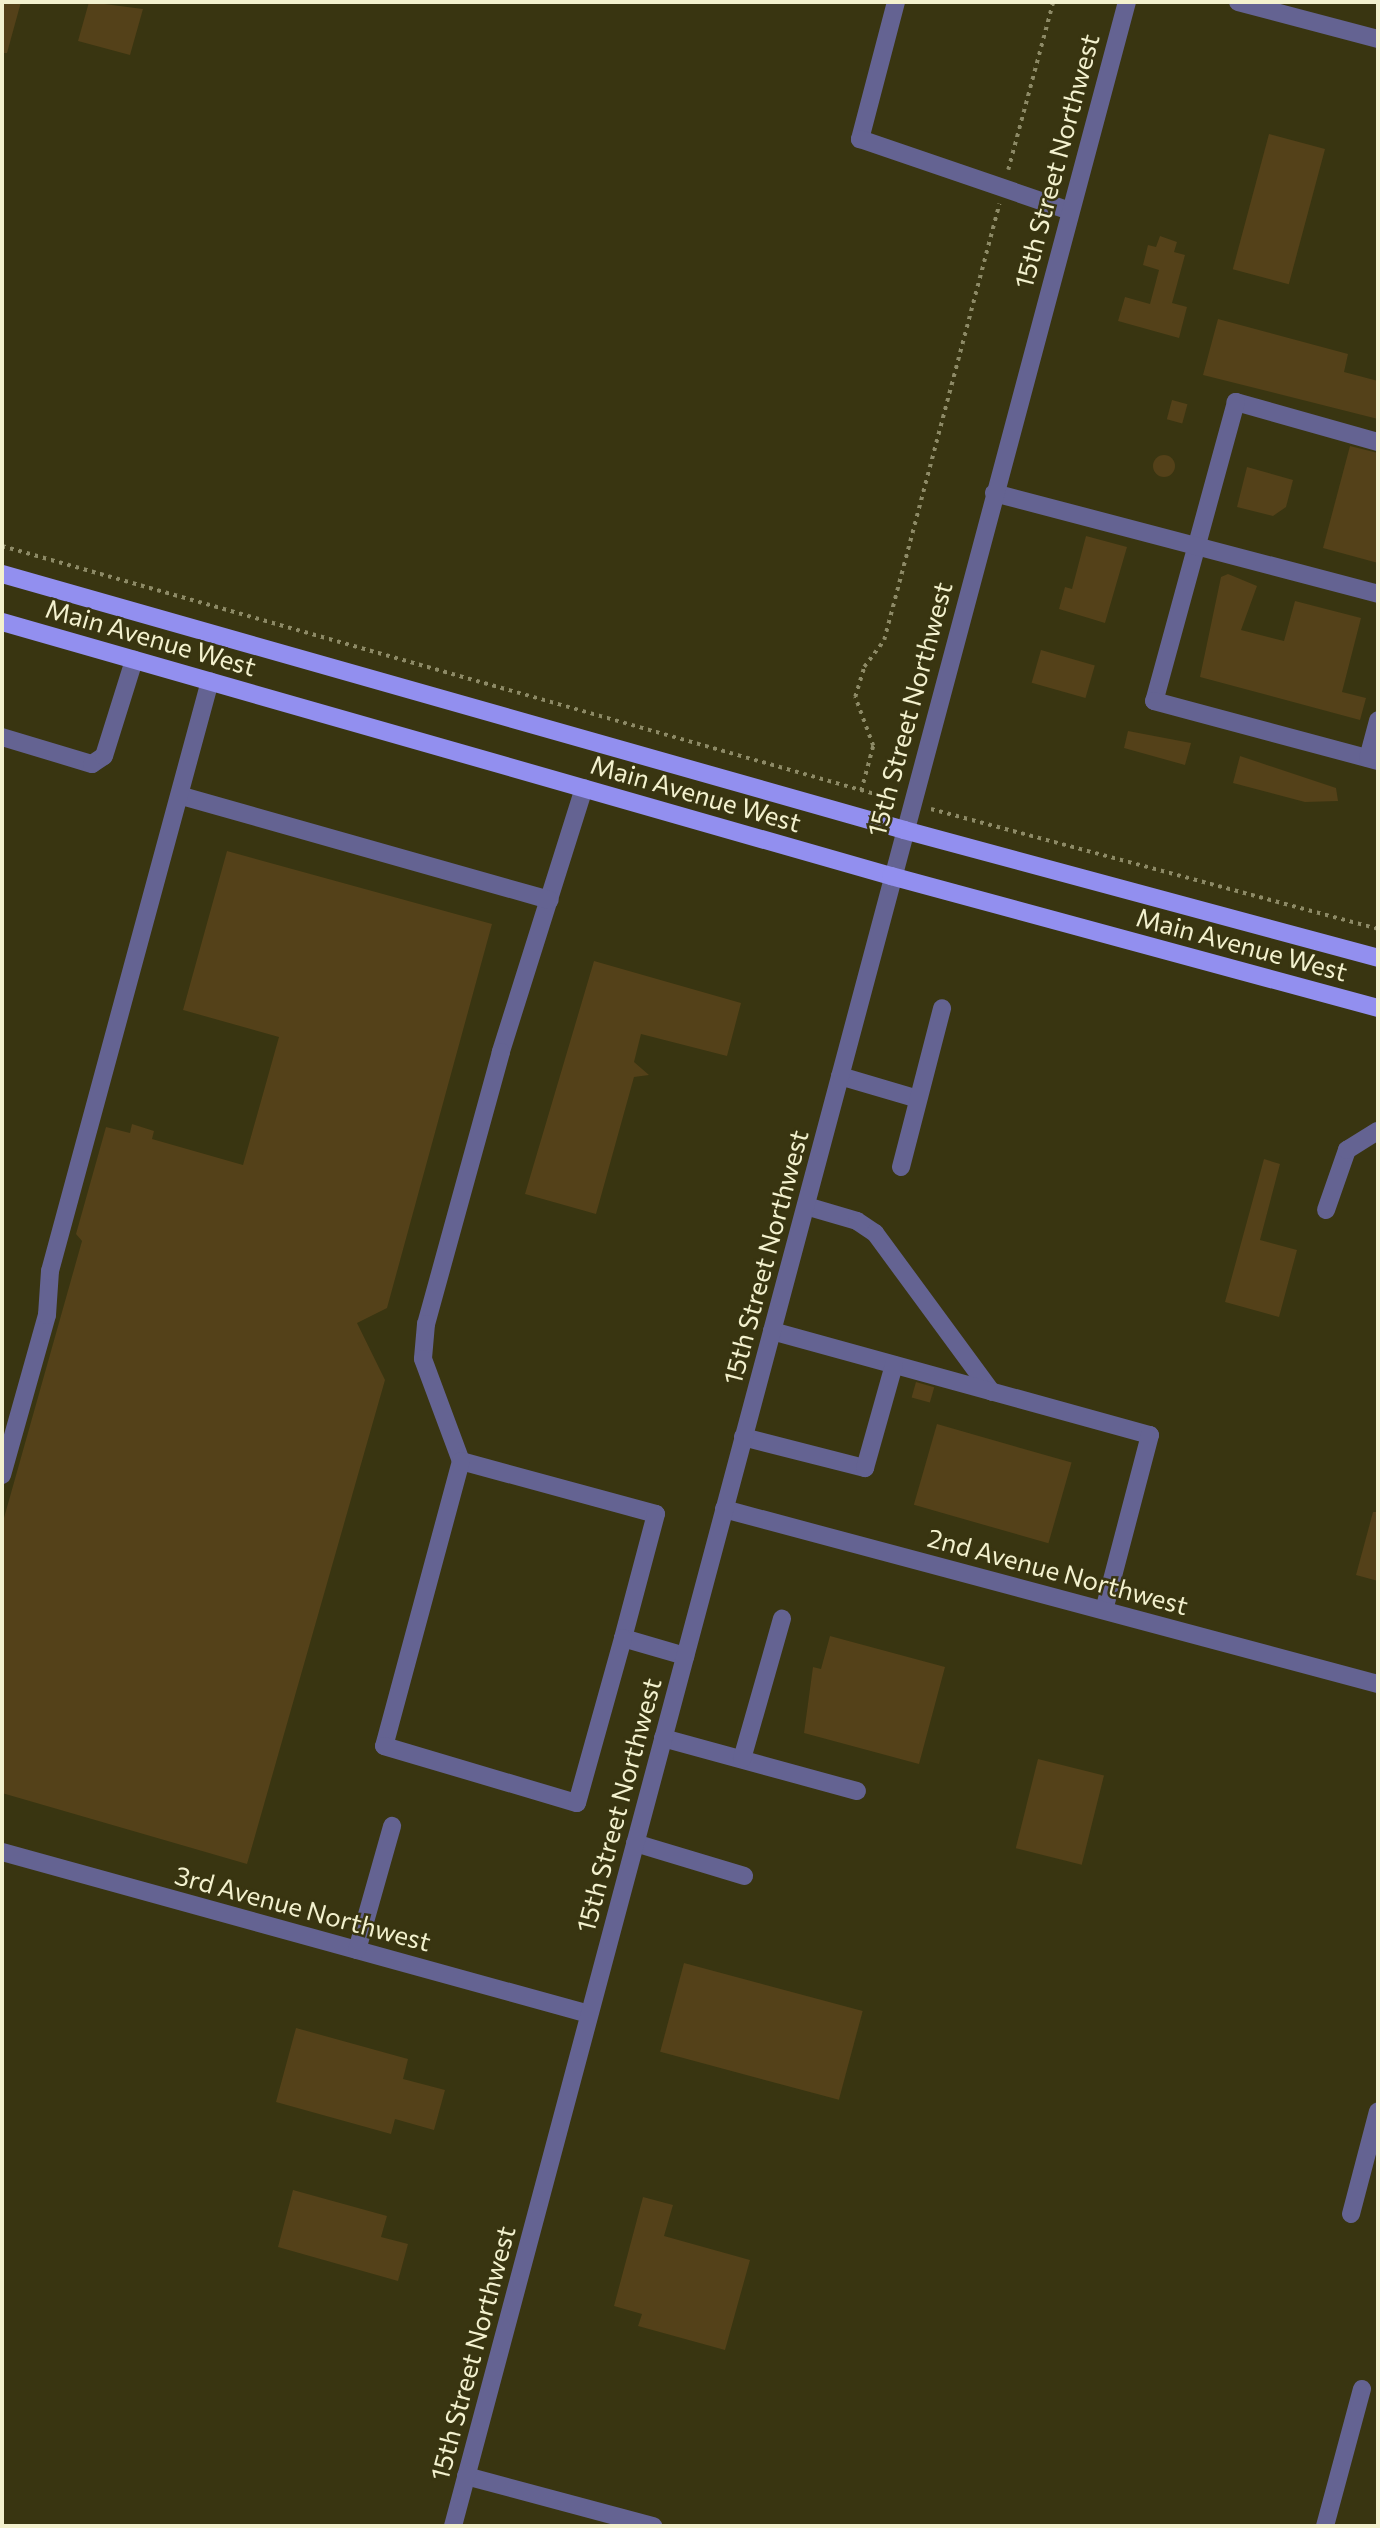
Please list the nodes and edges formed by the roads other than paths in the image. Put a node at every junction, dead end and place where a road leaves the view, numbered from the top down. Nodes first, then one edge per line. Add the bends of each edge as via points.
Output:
1 (896, 2) edge
2 (1127, 2) edge
3 (1238, 2) edge
4 (1378, 39) edge
5 (1070, 211) junction
6 (1378, 442) edge
7 (993, 493) junction
8 (1197, 544) junction
9 (2, 574) edge
10 (1378, 594) edge
11 (2, 622) edge
12 (134, 660) junction
13 (210, 681) junction
14 (1378, 720) edge
15 (2, 737) edge
16 (1373, 759) edge
17 (584, 788) junction
18 (182, 796) junction
19 (904, 830) junction
20 (891, 876) junction
21 (550, 900) junction
22 (1378, 958) edge
23 (942, 1008) dead end
24 (1378, 1008) edge
25 (840, 1076) junction
26 (918, 1099) junction
27 (1378, 1131) edge
28 (901, 1167) dead end
29 (806, 1206) junction
30 (1326, 1210) dead end
31 (772, 1331) junction
32 (894, 1365) junction
33 (992, 1392) junction
34 (744, 1437) junction
35 (461, 1461) junction
36 (2, 1475) edge
37 (724, 1509) junction
38 (1104, 1611) junction
39 (782, 1619) dead end
40 (623, 1638) junction
41 (685, 1656) junction
42 (1378, 1684) edge
43 (663, 1738) junction
44 (742, 1759) junction
45 (858, 1791) dead end
46 (391, 1826) dead end
47 (635, 1843) junction
48 (2, 1852) edge
49 (744, 1876) dead end
50 (357, 1950) junction
51 (589, 2014) junction
52 (1378, 2111) edge
53 (1351, 2214) dead end
54 (1362, 2389) dead end
55 (466, 2476) junction
56 (602, 2520) edge
57 (453, 2526) edge
58 (653, 2526) edge
59 (1325, 2526) edge

1 - 5 street via 860,139 1002,192
2 - 5 street, 15th Street Northwest
3 - 4 street
5 - 7 street, 15th Street Northwest
6 - 8 street via 1236,402
7 - 8 street
7 - 19 street, 15th Street Northwest
8 - 10 street
8 - 16 street via 1154,701
9 - 19 main road, Main Avenue West
11 - 12 main road, Main Avenue West
12 - 13 main road, Main Avenue West
12 - 15 street via 104,756 92,764
13 - 17 main road, Main Avenue West
13 - 18 street
14 - 16 street
17 - 20 main road, Main Avenue West
17 - 21 street
18 - 21 street
18 - 36 street via 50,1271 47,1314
19 - 20 street, 15th Street Northwest
19 - 22 main road, Main Avenue West
20 - 24 main road, Main Avenue West
20 - 25 street, 15th Street Northwest
21 - 35 street via 501,1052 426,1324 423,1360
23 - 26 street
25 - 26 street
25 - 29 street, 15th Street Northwest
26 - 28 street
27 - 30 street via 1347,1150
29 - 31 street, 15th Street Northwest
29 - 33 street via 857,1221 875,1233
31 - 32 street
31 - 34 street, 15th Street Northwest
32 - 33 street
32 - 34 street via 865,1468
33 - 38 street via 1150,1435
34 - 37 street, 15th Street Northwest
35 - 40 street via 656,1514
35 - 40 street via 384,1746 577,1803
37 - 38 street, 2nd Avenue Northwest
37 - 41 street, 15th Street Northwest
38 - 42 street, 2nd Avenue Northwest
39 - 44 street
40 - 41 street
41 - 43 street, 15th Street Northwest
43 - 44 street
43 - 47 street, 15th Street Northwest
44 - 45 street
46 - 50 street
47 - 49 street
47 - 51 street, 15th Street Northwest
48 - 50 street, 3rd Avenue Northwest
50 - 51 street, 3rd Avenue Northwest
51 - 55 street, 15th Street Northwest
52 - 53 street
54 - 59 street
55 - 56 street
55 - 57 street, 15th Street Northwest
56 - 58 street

